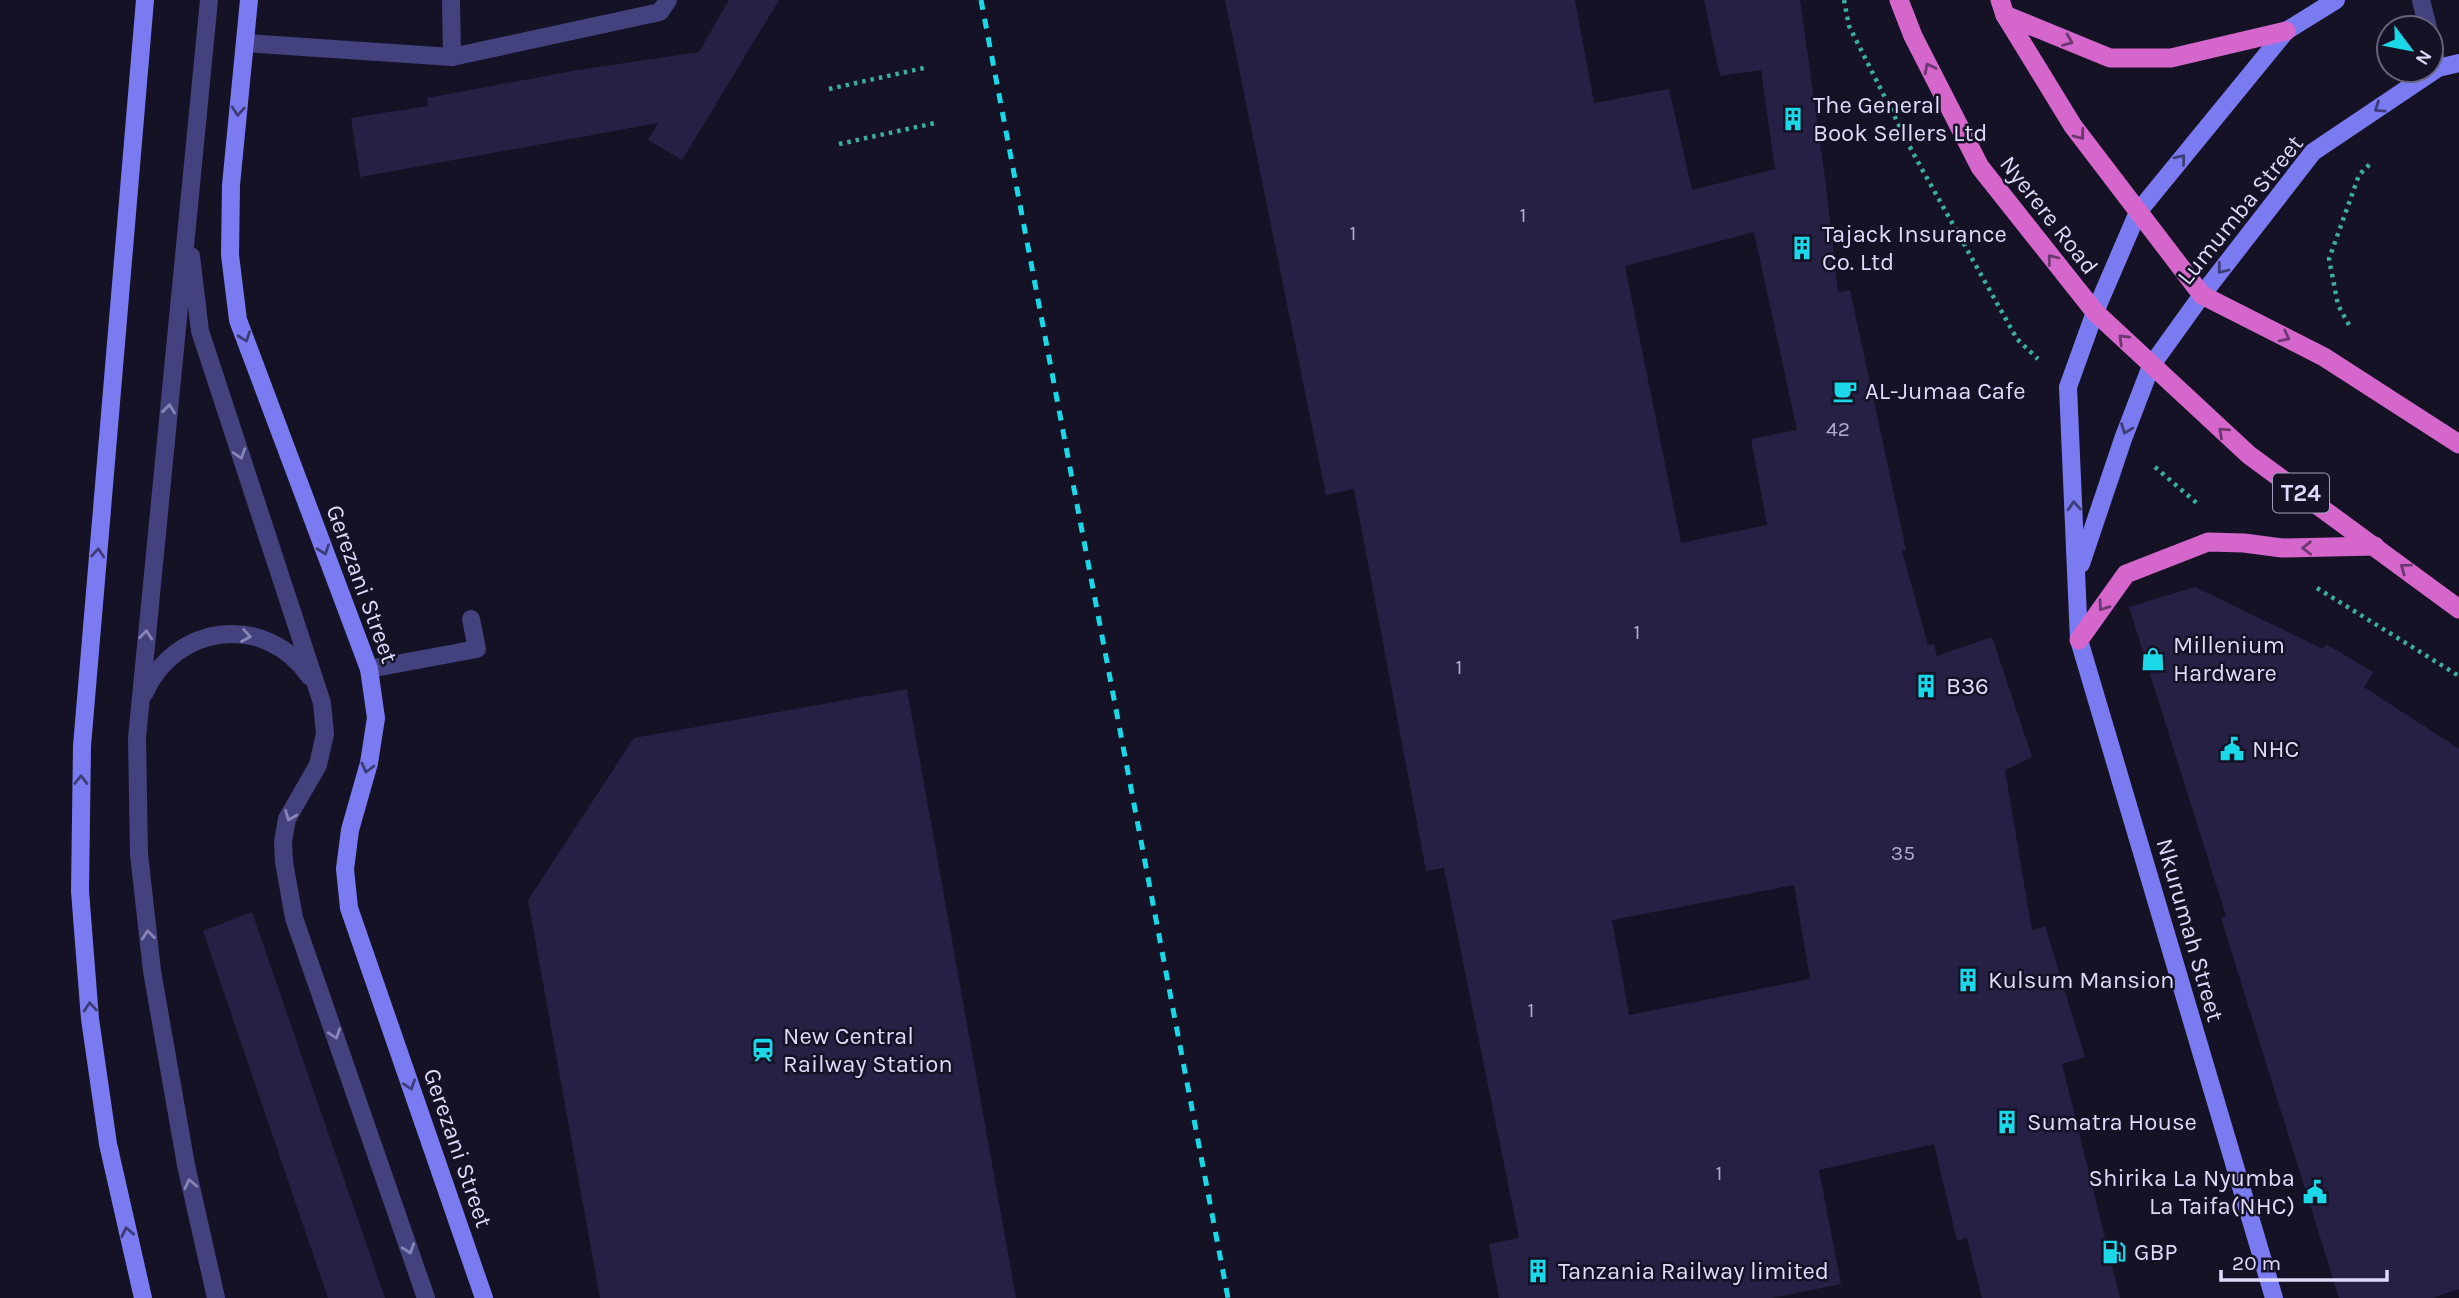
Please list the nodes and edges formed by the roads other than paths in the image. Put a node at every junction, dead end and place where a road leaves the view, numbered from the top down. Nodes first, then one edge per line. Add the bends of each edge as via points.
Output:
1 (145, 0) edge
2 (209, 0) edge
3 (249, 0) edge
4 (451, 0) edge
5 (668, 0) edge
6 (1899, 0) edge
7 (2336, 0) edge
8 (2002, 8) edge
9 (2286, 31) junction
10 (245, 43) junction
11 (452, 57) junction
12 (2414, 84) edge
13 (2138, 212) junction
14 (188, 222) junction
15 (2202, 295) junction
16 (2095, 312) junction
17 (2151, 366) junction
18 (2459, 444) edge
19 (2375, 546) junction
20 (2077, 574) junction
21 (2459, 610) edge
22 (471, 619) dead end
23 (2079, 640) junction
24 (369, 669) junction
25 (322, 703) junction
26 (139, 707) junction
27 (143, 1298) edge
28 (216, 1298) edge
29 (426, 1298) edge
30 (484, 1298) edge
31 (2274, 1298) edge

27 -> 1 main road via 108,1144 90,1019 80,891 82,746
2 - 14 street
3 - 10 main road, Gerezani Street
4 - 11 street
5 - 11 street via 660,12
16 -> 6 highway, Nyerere Road / T24 via 1980,167
7 - 9 main road
8 -> 9 highway via 2110,58 2171,58
8 -> 13 highway via 2073,126
13 -> 9 main road
10 - 11 street
10 -> 24 main road, Gerezani Street via 231,185 230,244 238,320
12 -> 15 main road, Lumumba Street via 2313,152
13 - 15 highway
13 - 16 main road
14 -> 25 street via 200,331
26 -> 14 street
15 - 17 main road, Lumumba Street
15 -> 18 highway via 2324,357
17 -> 16 highway, Nyerere Road / T24
20 -> 16 main road, Nkurumah Street via 2068,387
19 -> 17 highway, T24 via 2249,455
17 -> 20 main road, Nkurumah Street
21 -> 19 highway, T24
19 -> 23 highway via 2281,548 2208,542 2126,574
20 - 23 main road, Nkurumah Street
22 - 24 street via 477,649
23 - 31 main road, Nkurumah Street
24 -> 30 main road, Gerezani Street via 376,718 350,830 345,869 349,908
26 -> 25 street via 151,679 171,655 198,639 229,633 260,638 288,652 309,674
25 -> 29 street via 325,734 318,765 287,819 283,842 286,873 295,918
28 -> 26 street via 186,1165 152,971 139,854

